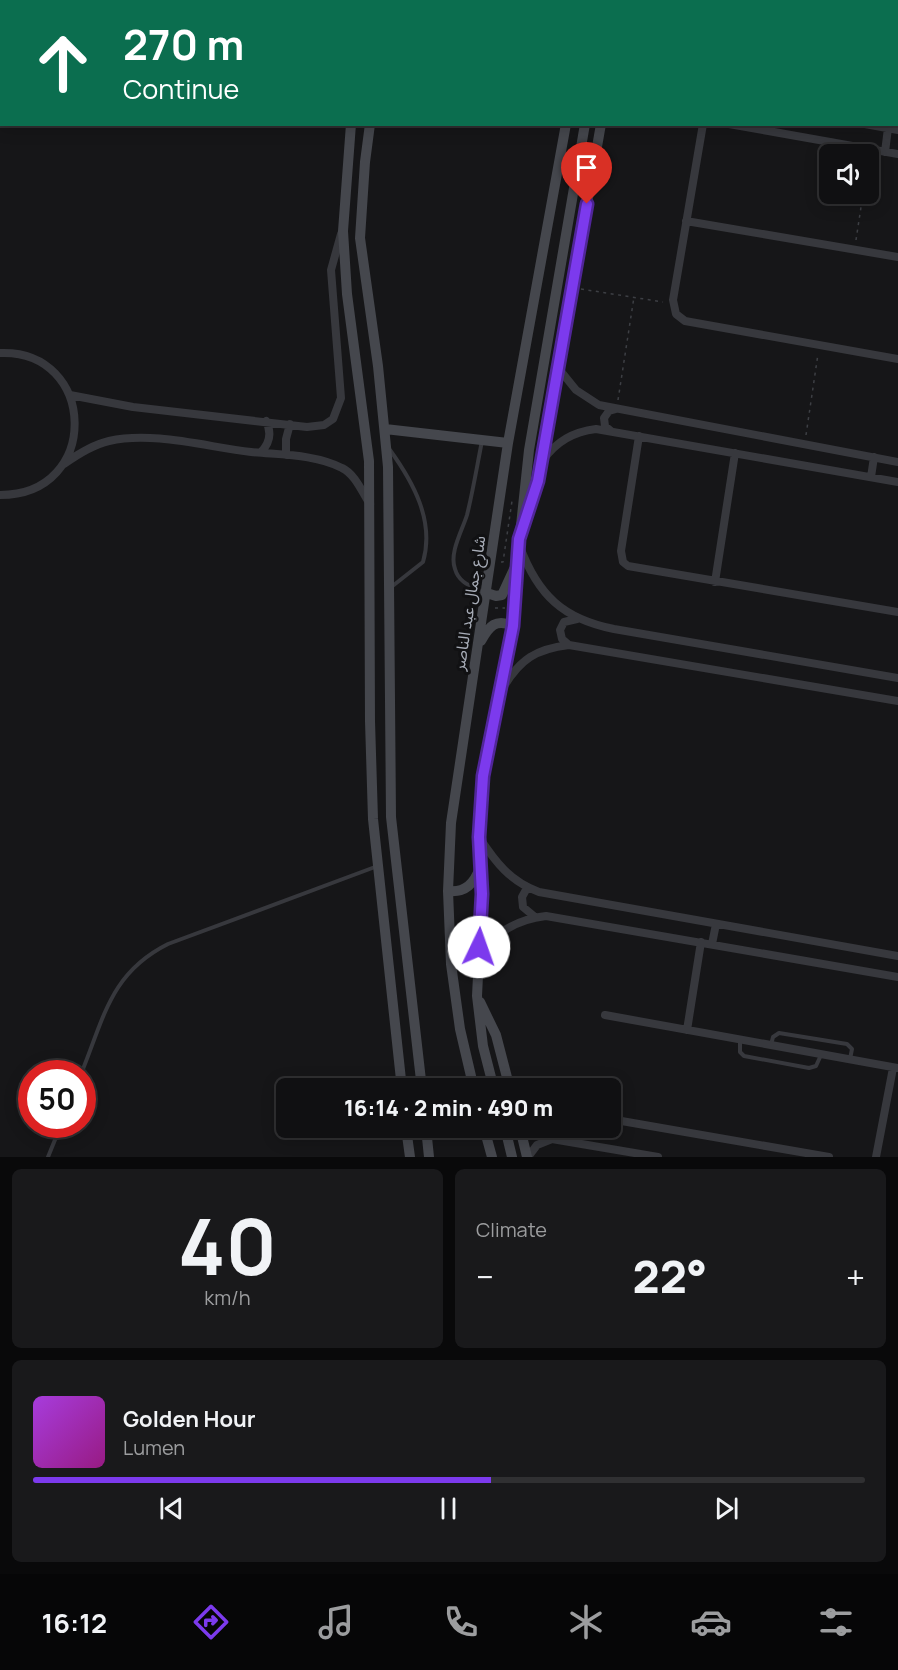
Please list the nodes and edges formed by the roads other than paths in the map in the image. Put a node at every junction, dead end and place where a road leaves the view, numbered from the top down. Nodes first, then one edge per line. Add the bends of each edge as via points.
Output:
1 (351, 126) edge
2 (370, 126) edge
3 (566, 126) edge
4 (585, 126) edge
5 (603, 126) edge
6 (703, 126) edge
7 (740, 126) edge
8 (876, 126) edge
9 (888, 128) junction
10 (898, 130) edge
11 (885, 152) junction
12 (898, 154) edge
13 (591, 184) junction
14 (572, 204) junction
15 (686, 221) junction
16 (342, 231) junction
17 (898, 257) edge
18 (0, 353) edge
19 (898, 359) edge
20 (559, 369) junction
21 (70, 395) junction
22 (616, 409) junction
23 (266, 422) junction
24 (290, 424) junction
25 (385, 429) junction
26 (611, 431) junction
27 (639, 436) junction
28 (482, 441) junction
29 (508, 443) junction
30 (386, 445) junction
31 (261, 452) junction
32 (735, 453) junction
33 (286, 455) junction
34 (874, 457) junction
35 (542, 460) junction
36 (898, 462) edge
37 (64, 464) junction
38 (871, 477) junction
39 (898, 482) edge
40 (0, 495) edge
41 (370, 505) junction
42 (520, 543) junction
43 (517, 563) junction
44 (716, 582) junction
45 (390, 588) junction
46 (487, 593) junction
47 (898, 612) edge
48 (578, 619) junction
49 (513, 626) junction
50 (569, 645) junction
51 (477, 648) junction
52 (898, 678) edge
53 (500, 693) junction
54 (898, 701) edge
55 (391, 817) junction
56 (373, 819) junction
57 (479, 837) junction
58 (376, 866) junction
59 (481, 866) junction
60 (527, 888) junction
61 (448, 891) junction
62 (535, 917) junction
63 (716, 924) junction
64 (702, 942) junction
65 (712, 944) junction
66 (898, 956) edge
67 (478, 972) junction
68 (898, 977) edge
69 (477, 996) junction
70 (605, 1015) dead end
71 (687, 1030) junction
72 (740, 1040) junction
73 (771, 1046) junction
74 (821, 1054) junction
75 (87, 1060) edge
76 (850, 1060) junction
77 (896, 1068) edge
78 (401, 1078) edge
79 (421, 1078) edge
80 (472, 1078) edge
81 (491, 1078) edge
82 (507, 1078) edge
83 (621, 1121) edge
84 (56, 1138) edge
85 (407, 1138) edge
86 (427, 1138) edge
87 (487, 1138) edge
88 (507, 1138) edge
89 (523, 1138) edge
90 (552, 1139) joint
91 (600, 1147) junction
92 (48, 1157) edge
93 (410, 1157) edge
94 (429, 1157) edge
95 (492, 1157) edge
96 (512, 1157) edge
97 (528, 1157) edge
98 (603, 1157) edge
99 (658, 1157) edge
100 (829, 1157) edge
101 (876, 1157) edge

1 - 16 main road
2 - 25 main road via 360,238
3 - 29 main road, شارع جمال عبد الناصر
4 - 14 main road
5 - 13 main road
6 - 15 street
7 - 11 street
8 - 9 street
9 - 10 street
9 - 11 street
11 - 12 street
13 - 14 main road
13 - 20 main road
14 - 42 main road via 529,450
15 - 17 street
15 - 19 street via 672,303 676,314 685,321
16 - 24 street via 331,270 341,398 333,419 324,425
16 - 41 main road via 367,439
18 - 21 street via 23,355 43,364 59,377
20 - 22 street via 587,399
20 - 35 main road
21 - 23 street via 133,407
21 - 37 street via 76,418 74,442
22 - 26 street via 604,418
22 - 34 street
23 - 24 street
23 - 31 street via 269,441
24 - 33 street
25 - 28 main road
25 - 30 main road
26 - 27 street
26 - 35 street via 596,429 571,435
27 - 32 street
27 - 44 street via 621,551 623,562 633,568
28 - 29 main road
28 - 46 lane via 454,566 467,585
29 - 46 main road, شارع جمال عبد الناصر
30 - 45 main road
30 - 45 lane via 409,477 427,529 423,562
31 - 33 street
31 - 37 street via 140,438 109,441 84,450
32 - 38 street
32 - 44 street
33 - 41 street via 343,468
34 - 36 street
34 - 38 street
35 - 42 main road
37 - 40 street via 51,479 34,489
38 - 39 street
41 - 56 main road
42 - 43 main road
42 - 48 street via 537,584
43 - 46 main road via 502,595
43 - 49 main road
44 - 47 street
45 - 55 main road
46 - 51 main road, شارع جمال عبد الناصر
48 - 50 street via 564,622 560,630
48 - 52 street via 614,629
49 - 51 main road via 502,622 490,626
49 - 53 main road
50 - 53 street via 538,652 525,660
50 - 54 street
51 - 61 main road, شارع جمال عبد الناصر via 454,790
53 - 57 main road via 483,776
55 - 56 main road
55 - 79 main road
56 - 58 main road
57 - 59 main road
57 - 60 street via 505,874
58 - 75 lane via 168,944 138,962 115,989
58 - 78 main road
59 - 61 main road via 467,888
59 - 67 main road
60 - 62 street via 522,897 523,908
60 - 63 street
61 - 80 main road, شارع جمال عبد الناصر via 455,996
62 - 64 street via 558,916
62 - 67 street via 513,925 491,942 481,957
63 - 65 street
63 - 66 street
64 - 65 street
64 - 71 street
65 - 68 street
67 - 69 main road
69 - 81 main road
69 - 82 main road via 496,1035
70 - 71 street
71 - 72 street
72 - 73 street
72 - 74 lane via 742,1054 758,1059 811,1068 818,1064
73 - 74 street
73 - 76 lane via 773,1037 779,1033 847,1044 852,1049
74 - 76 street
76 - 77 street
77 - 101 street
83 - 100 street
84 - 92 lane
85 - 93 main road
86 - 94 main road
87 - 95 main road
88 - 96 main road
89 - 97 main road
90 - 91 street
90 - 97 street via 537,1145
91 - 98 street
91 - 99 street

